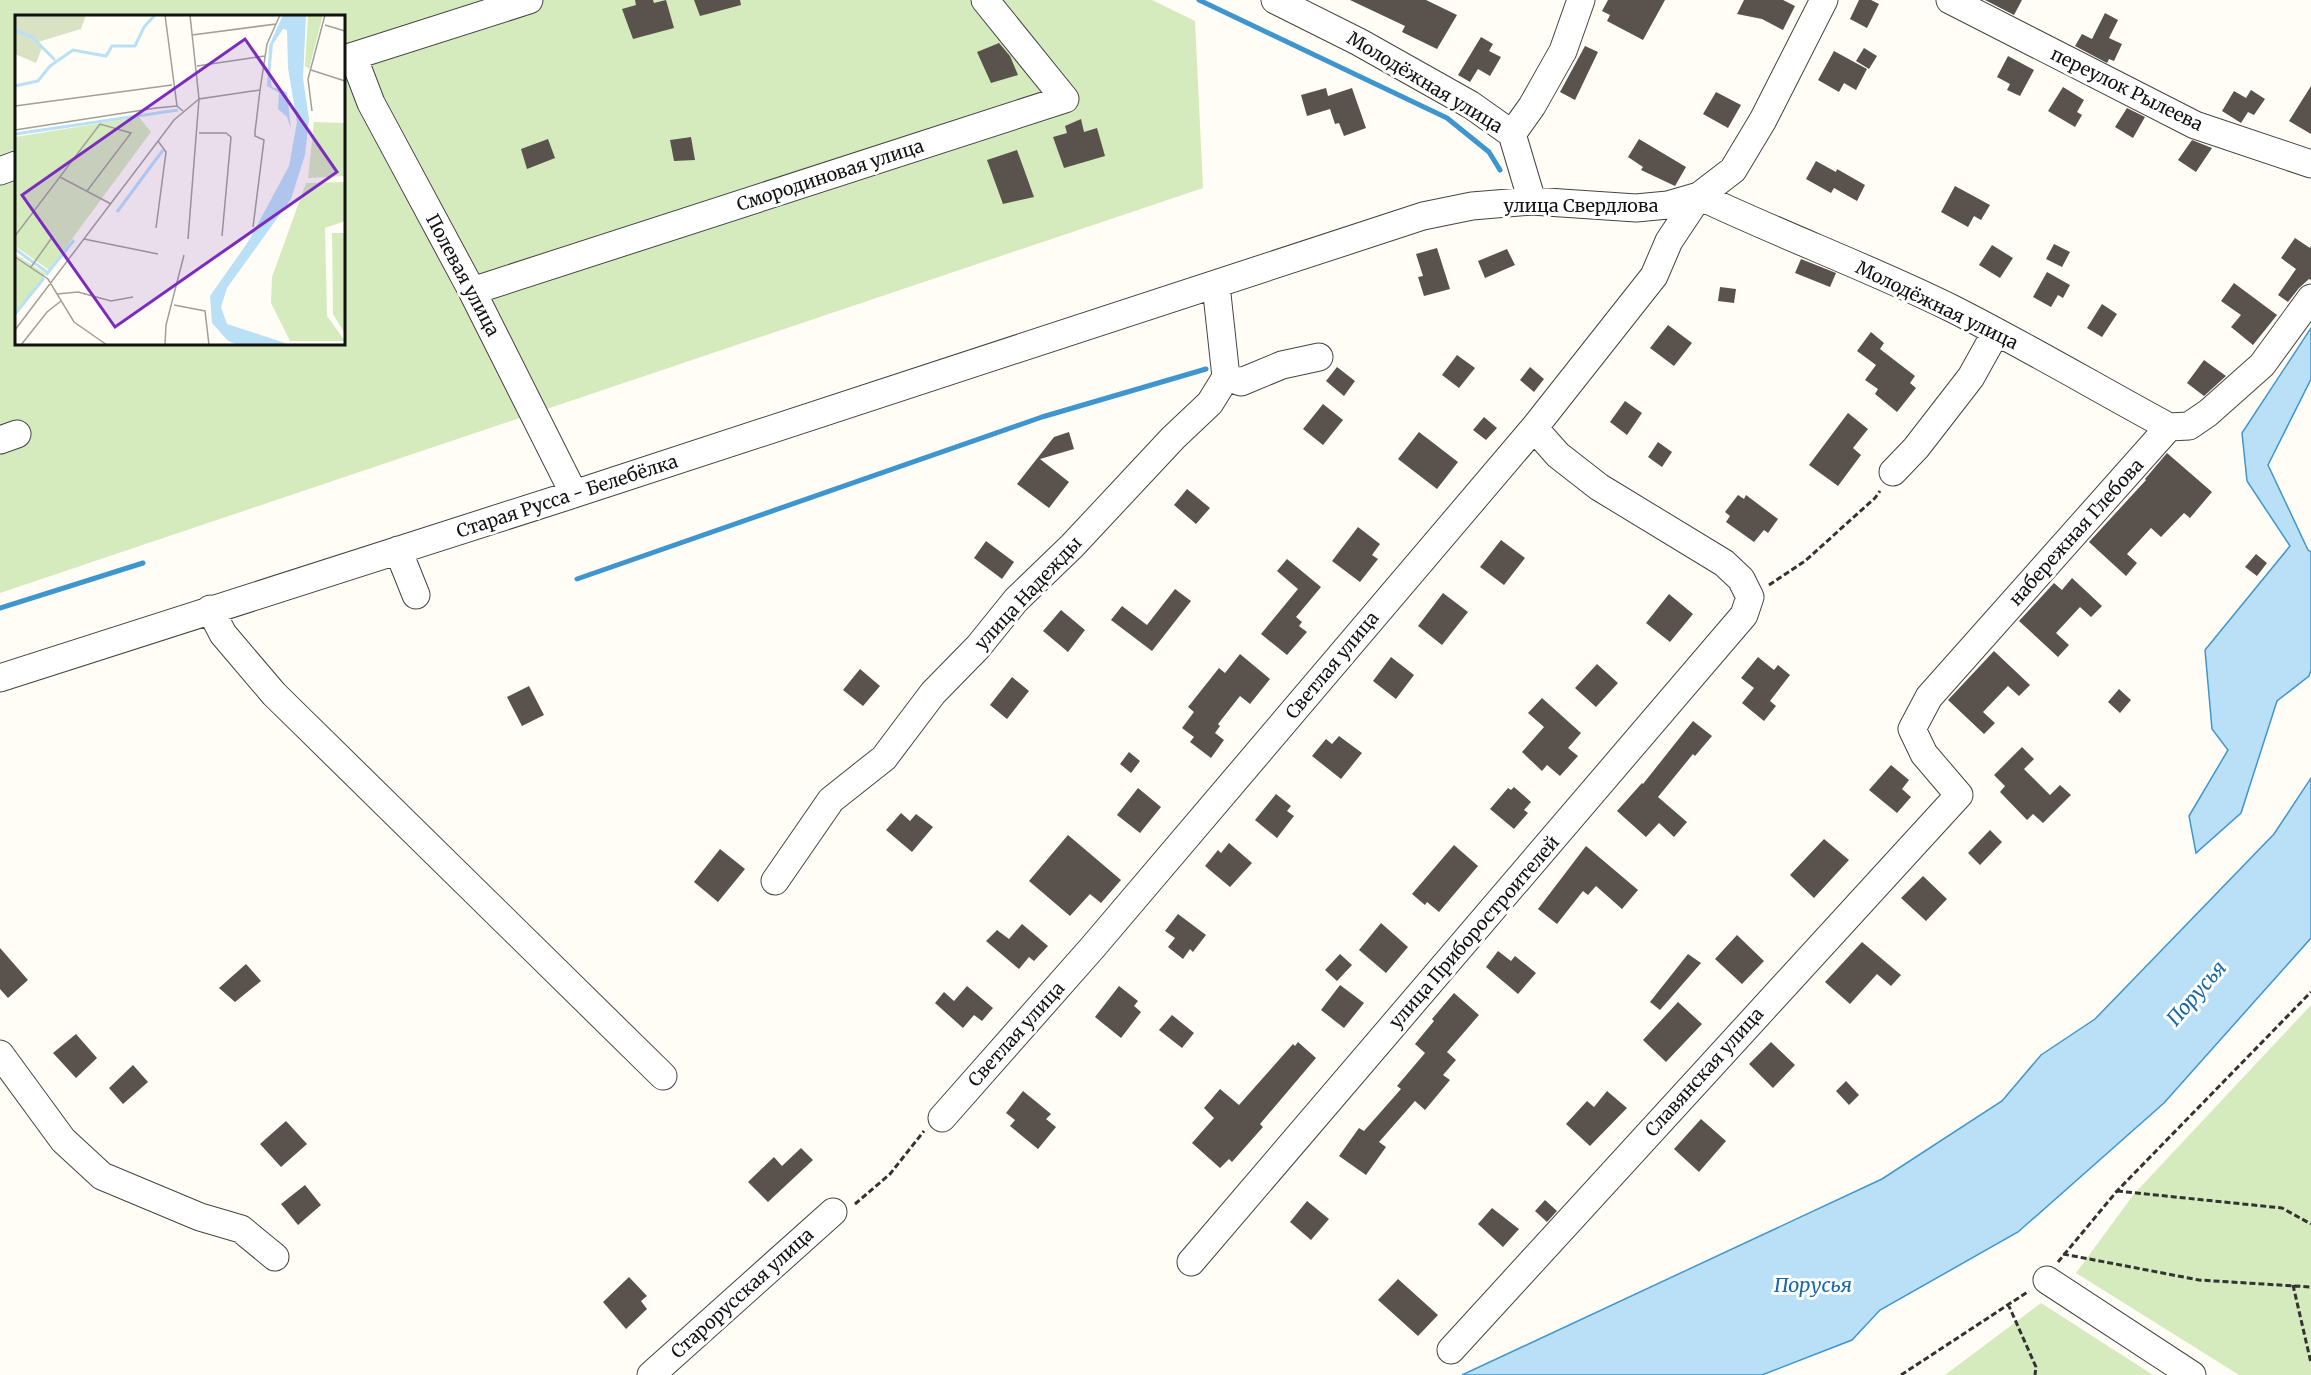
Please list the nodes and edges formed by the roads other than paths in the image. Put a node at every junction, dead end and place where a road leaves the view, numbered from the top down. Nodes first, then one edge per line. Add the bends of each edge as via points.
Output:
1 (529, 0) edge
2 (985, 0) edge
3 (1275, 0) edge
4 (1581, 0) edge
5 (1824, 0) edge
6 (1950, 0) edge
7 (348, 57) edge
8 (1512, 134) junction
9 (2311, 164) edge
10 (15, 165) edge
11 (0, 171) edge
12 (1699, 196) junction
13 (1532, 201) junction
14 (1215, 285) junction
15 (472, 291) junction
16 (2311, 298) edge
17 (1134, 312) joint
18 (1996, 332) junction
19 (1319, 357) dead end
20 (1226, 376) junction
21 (2169, 427) junction
22 (1534, 428) junction
23 (1893, 472) road end
24 (574, 494) junction
25 (398, 550) junction
26 (416, 595) dead end
27 (210, 609) junction
28 (0, 678) edge
29 (1959, 795) joint
30 (774, 881) dead end
31 (0, 1054) edge
32 (663, 1076) dead end
33 (942, 1118) dead end
34 (833, 1212) road end
35 (275, 1257) dead end
36 (1191, 1262) dead end
37 (2048, 1280) road end
38 (1451, 1350) dead end
39 (651, 1375) edge
40 (2192, 1375) edge

1 - 7 street
2 - 15 street, Смородиновая улица via 1065,99
3 - 8 street, Молодёжная улица via 1369,47 1471,105
4 - 8 street via 1563,51
5 - 12 street, улица Свердлова via 1733,170
6 - 9 street, переулок Рылеева via 2194,125
7 - 15 street, Полевая улица
8 - 13 street, Молодёжная улица
10 - 11 street
12 - 13 street, улица Свердлова via 1668,205 1636,208
12 - 18 street, Молодёжная улица
12 - 22 street, Светлая улица via 1669,241 1654,276
13 - 14 street, улица Свердлова via 1472,206 1423,216
14 - 17 street, улица Свердлова
14 - 20 street
15 - 24 street, Полевая улица
16 - 21 street via 2262,364 2189,426
17 - 24 street, Старая Русса - Белебёлка
18 - 21 street, Молодёжная улица
18 - 23 street via 1971,377
19 - 20 street via 1282,365 1241,382
20 - 30 street, улица Надежды via 1210,403 1016,600 933,693 884,758 831,800
21 - 29 street, набережная Глебова via 1929,697 1912,729 1924,754
22 - 33 street, Светлая улица via 1094,947
22 - 36 street, улица Приборостроителей via 1558,455 1599,487 1724,563 1741,579 1750,597 1744,615
24 - 25 street, Старая Русса - Белебёлка
25 - 26 street
25 - 27 street, Старая Русса - Белебёлка
27 - 28 street, Старая Русса - Белебёлка
27 - 32 street via 223,634 274,694
29 - 38 street, Славянская улица
31 - 35 street via 63,1140 102,1176 200,1217 241,1229
34 - 39 street, Старорусская улица
37 - 40 street

